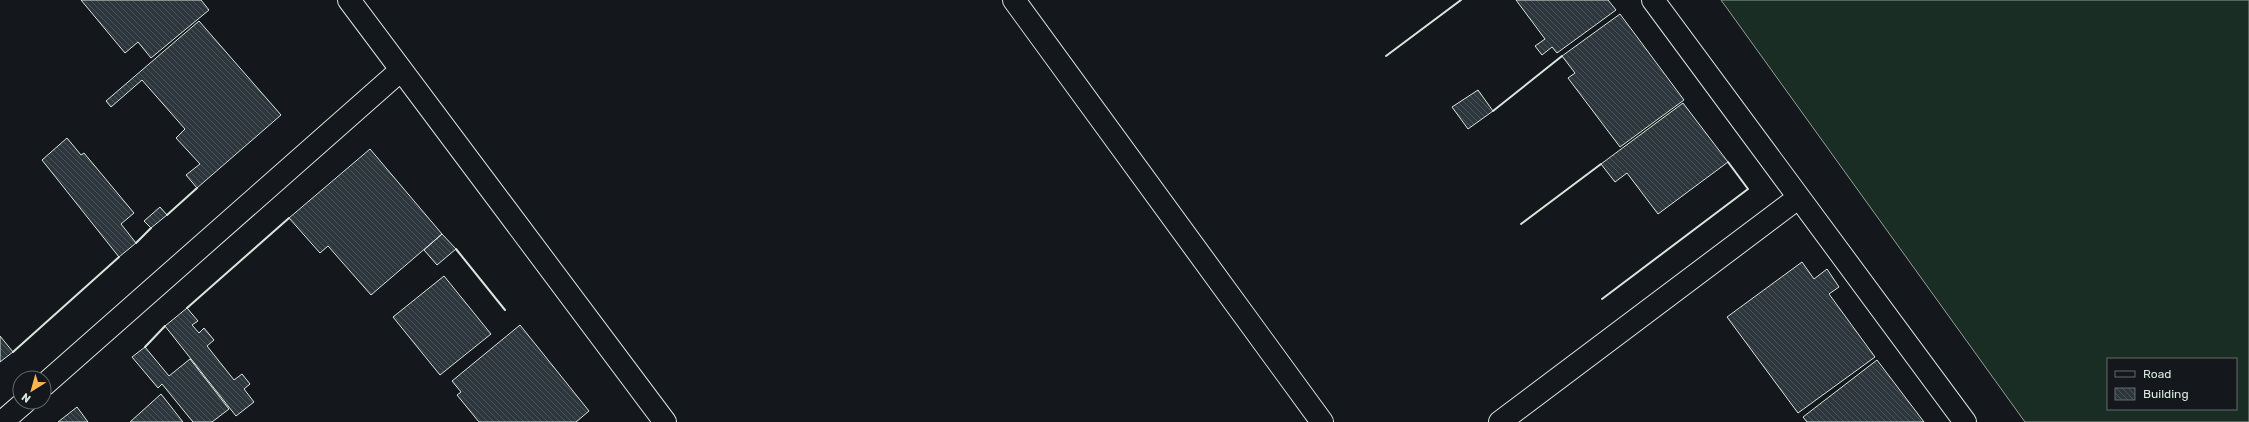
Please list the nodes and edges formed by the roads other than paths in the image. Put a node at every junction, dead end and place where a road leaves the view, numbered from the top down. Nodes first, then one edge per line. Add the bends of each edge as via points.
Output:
1 (349, 0) edge
2 (1014, 0) edge
3 (1653, 0) edge
4 (401, 70) junction
5 (1798, 198) junction
6 (52, 378) edge
7 (16, 410) edge
8 (2, 422) edge
9 (664, 422) edge
10 (1322, 422) edge
11 (1500, 422) edge
12 (1965, 422) edge

1 - 4 street
2 - 10 street
3 - 5 street
4 - 6 street
4 - 9 street
5 - 11 street
5 - 12 street
7 - 8 street

